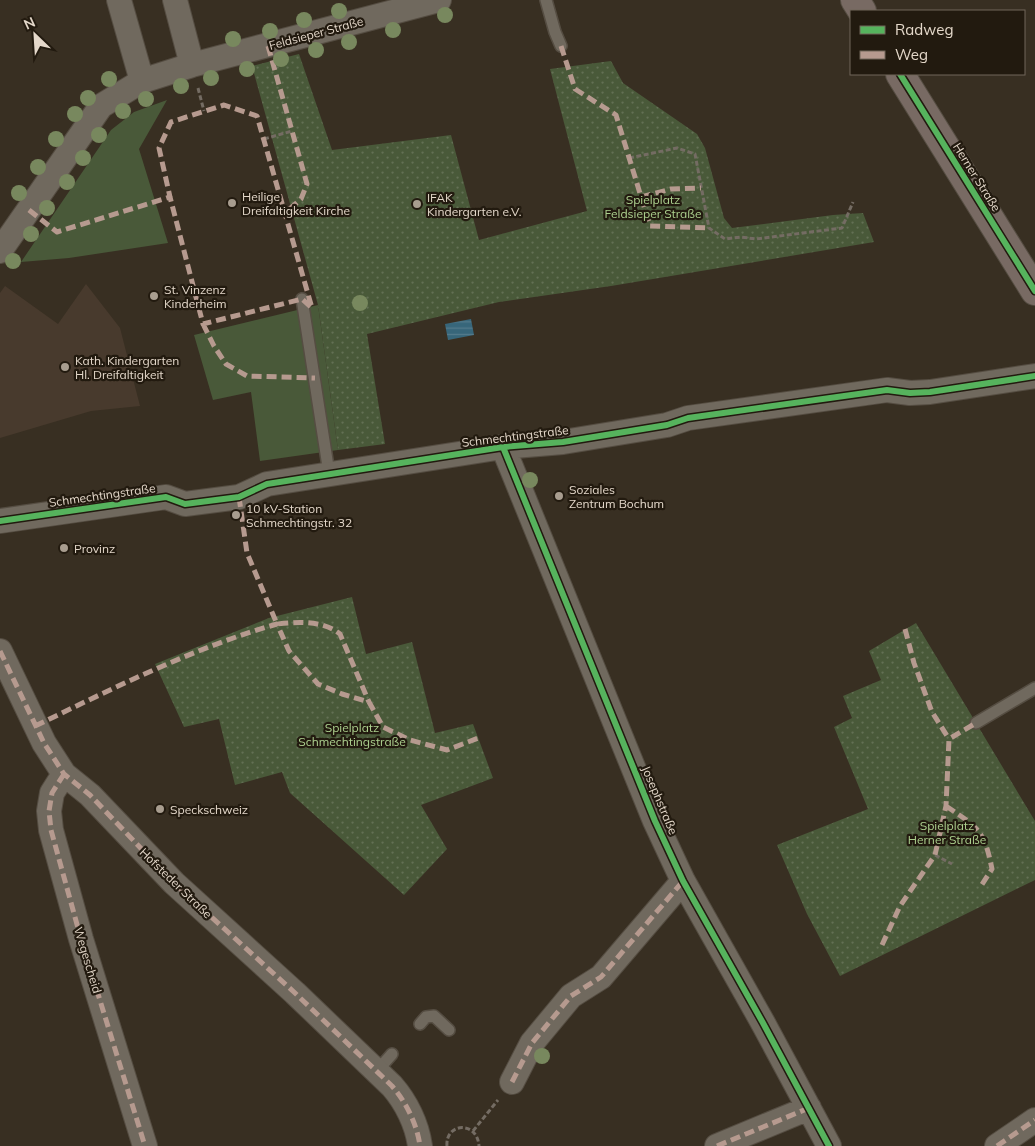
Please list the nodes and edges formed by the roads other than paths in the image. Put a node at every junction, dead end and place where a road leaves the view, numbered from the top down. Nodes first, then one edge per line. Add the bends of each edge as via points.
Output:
1 (119, 0) edge
2 (175, 0) edge
3 (439, 0) edge
4 (546, 0) edge
5 (561, 46) dead end
6 (192, 65) junction
7 (901, 75) edge
8 (142, 81) junction
9 (0, 251) edge
10 (1035, 291) edge
11 (302, 299) dead end
12 (1035, 376) edge
13 (503, 447) junction
14 (330, 473) junction
15 (0, 521) edge
16 (0, 651) edge
17 (1035, 688) edge
18 (976, 723) dead end
19 (64, 774) junction
20 (683, 881) junction
21 (420, 1024) dead end
22 (449, 1030) dead end
23 (512, 1082) road end
24 (810, 1108) junction
25 (1035, 1120) edge
26 (145, 1146) edge
27 (420, 1146) edge
28 (717, 1146) edge
29 (830, 1146) edge
30 (997, 1146) edge

1 - 8 street
2 - 6 street
3 - 6 street, Feldsieper Straße
4 - 5 lane
6 - 8 street, Feldsieper Straße
7 - 10 main road, Herner Straße
8 - 9 street, Feldsieper Straße via 101,106
11 - 14 lane
12 - 13 street, Schmechtingstraße via 930,392 887,390 688,418 667,425 563,442
13 - 14 street, Schmechtingstraße
13 - 20 street, Josephstraße via 655,821
14 - 15 street, Schmechtingstraße via 267,484 239,497 185,504 166,497
16 - 19 street, Hofsteder Straße via 44,743
17 - 18 lane
19 - 26 street, Wegescheid via 52,793 49,810 51,830
19 - 27 street, Hofsteder Straße via 90,795 174,884 387,1070 404,1100
20 - 23 street via 601,977 571,996 532,1043
20 - 24 street, Josephstraße
21 - 22 lane via 426,1017 434,1016
24 - 28 street
24 - 29 street, Josephstraße
25 - 30 street

